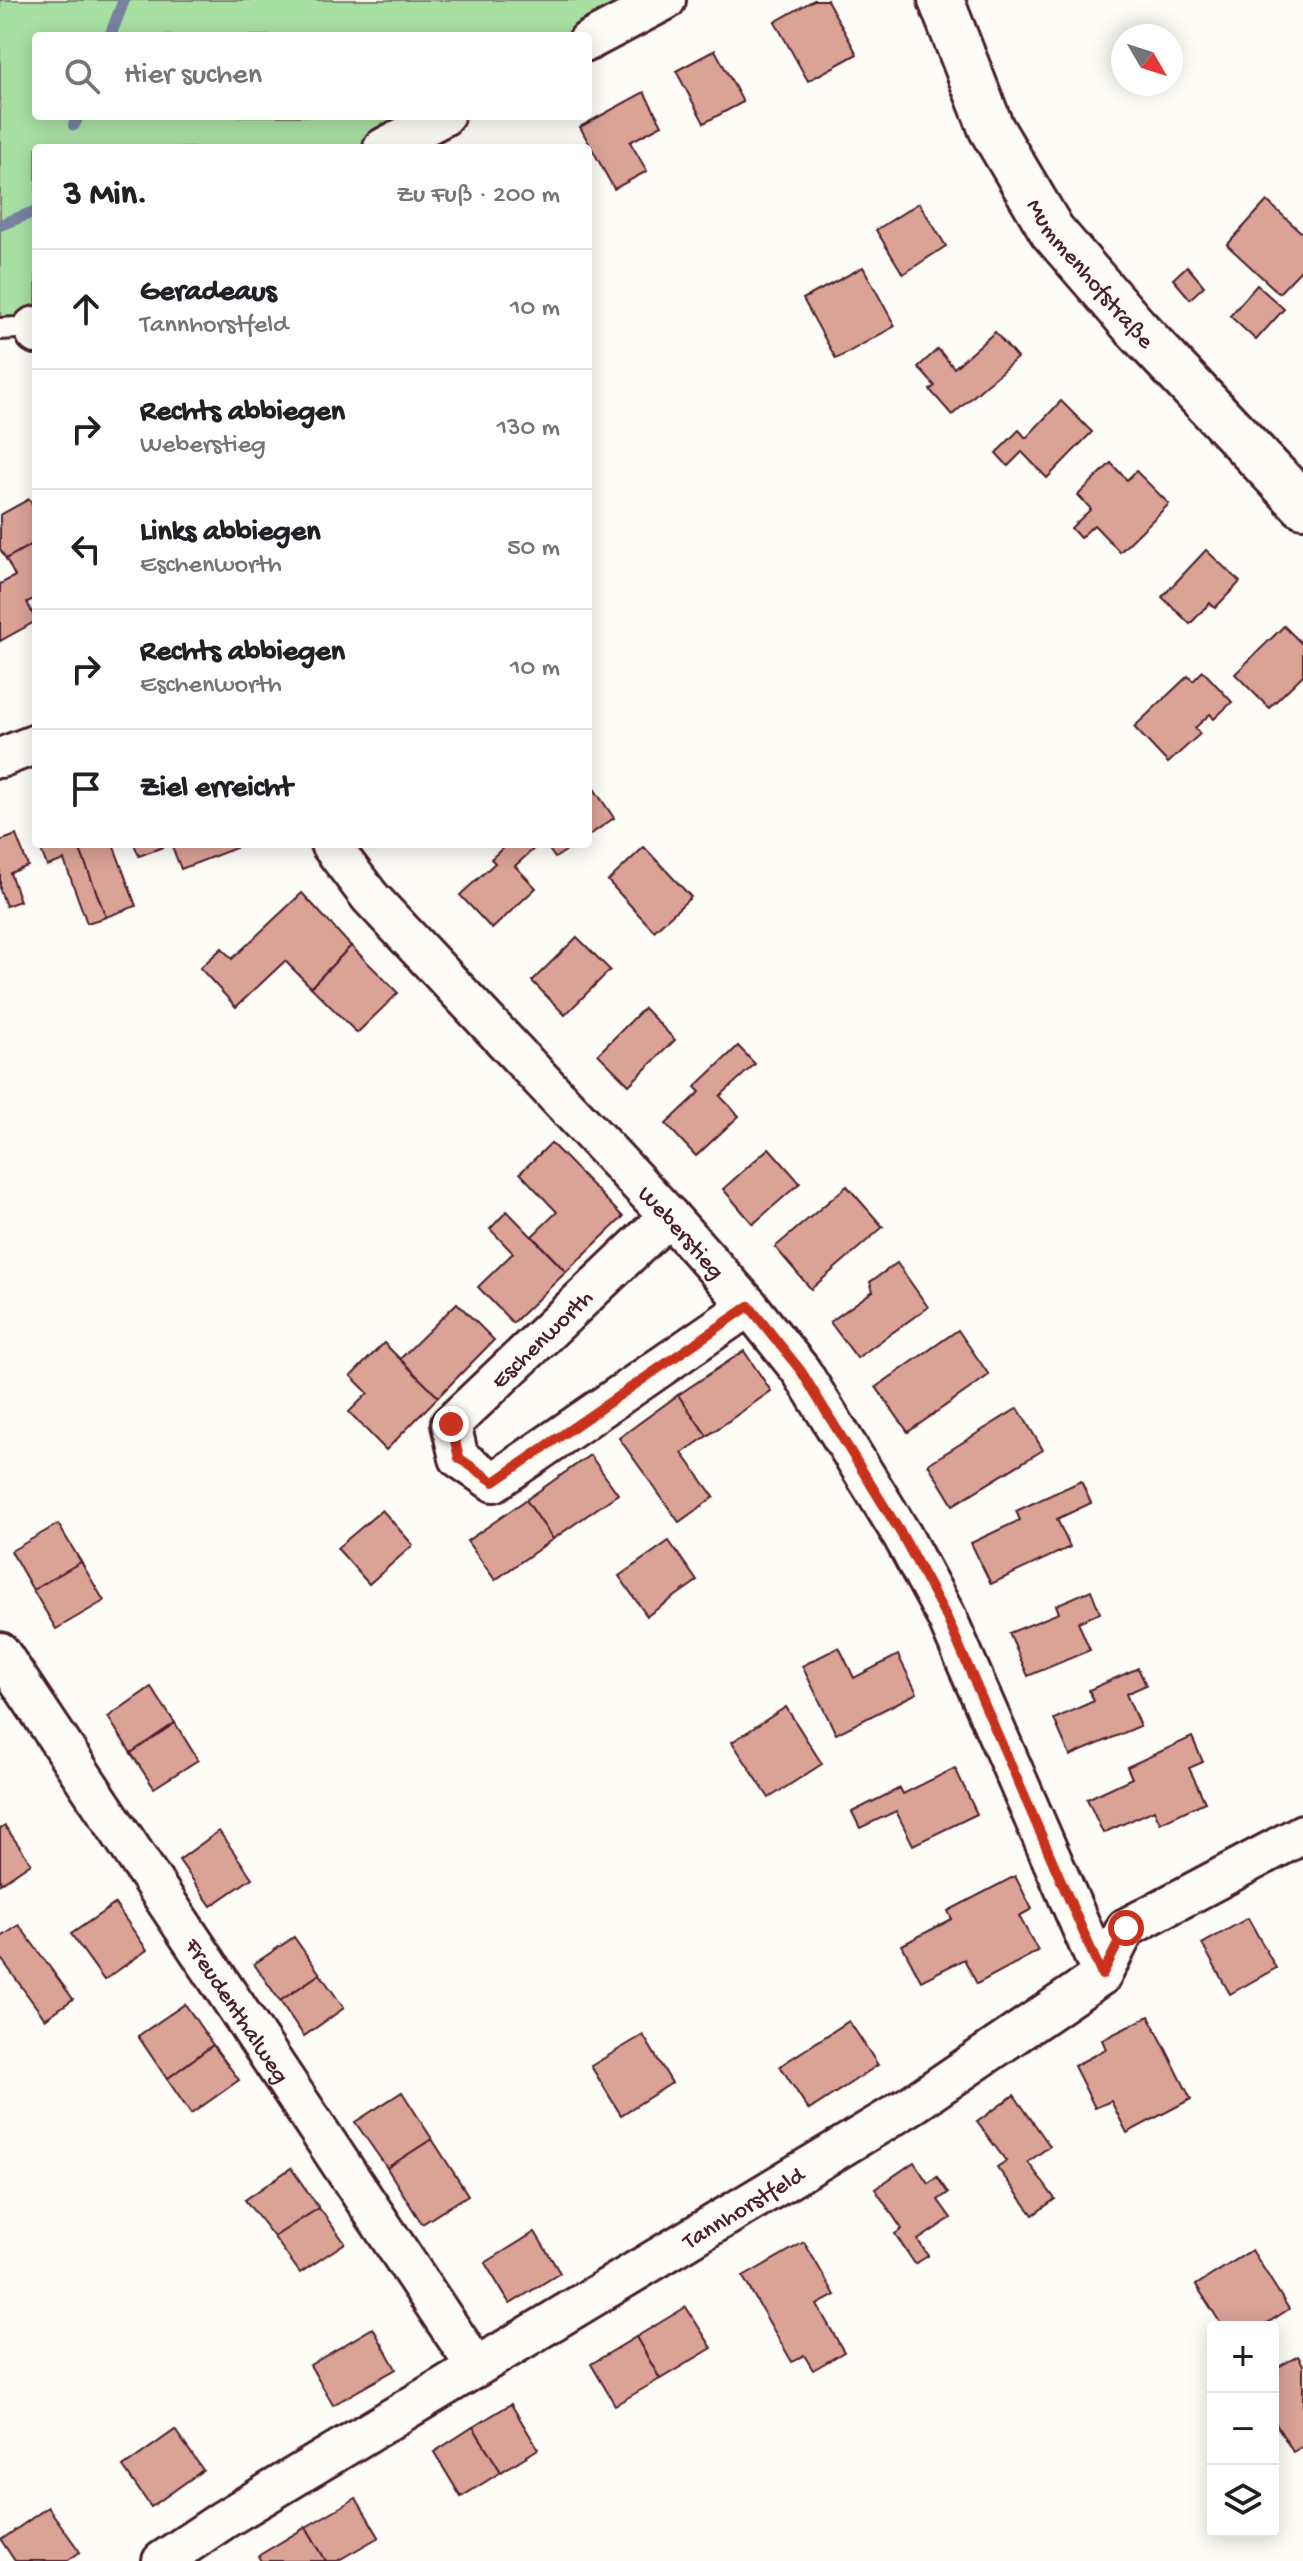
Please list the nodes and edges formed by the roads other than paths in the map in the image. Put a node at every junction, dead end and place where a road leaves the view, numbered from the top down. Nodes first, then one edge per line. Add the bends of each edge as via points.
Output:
1 (666, 0) edge
2 (941, 0) edge
3 (592, 39) edge
4 (436, 120) edge
5 (391, 144) edge
6 (1303, 505) edge
7 (32, 746) edge
8 (0, 758) edge
9 (333, 848) edge
10 (669, 1216) junction
11 (749, 1306) junction
12 (0, 1652) edge
13 (1303, 1834) edge
14 (1102, 1975) junction
15 (476, 2367) junction
16 (162, 2561) edge

1 - 3 street
2 - 6 street, Mummenhofstraße via 991,128 1052,231
4 - 5 street
7 - 8 street
9 - 10 street, Weberstieg via 370,897
10 - 11 street, Weberstieg
10 - 11 street, Eschenworth via 451,1424 459,1458 494,1482
11 - 14 street, Weberstieg via 801,1371 947,1618
12 - 15 street, Freudenthalweg
13 - 14 street, Tannhorstfeld via 1126,1928
14 - 15 street, Tannhorstfeld via 913,2104
15 - 16 street, Tannhorstfeld

